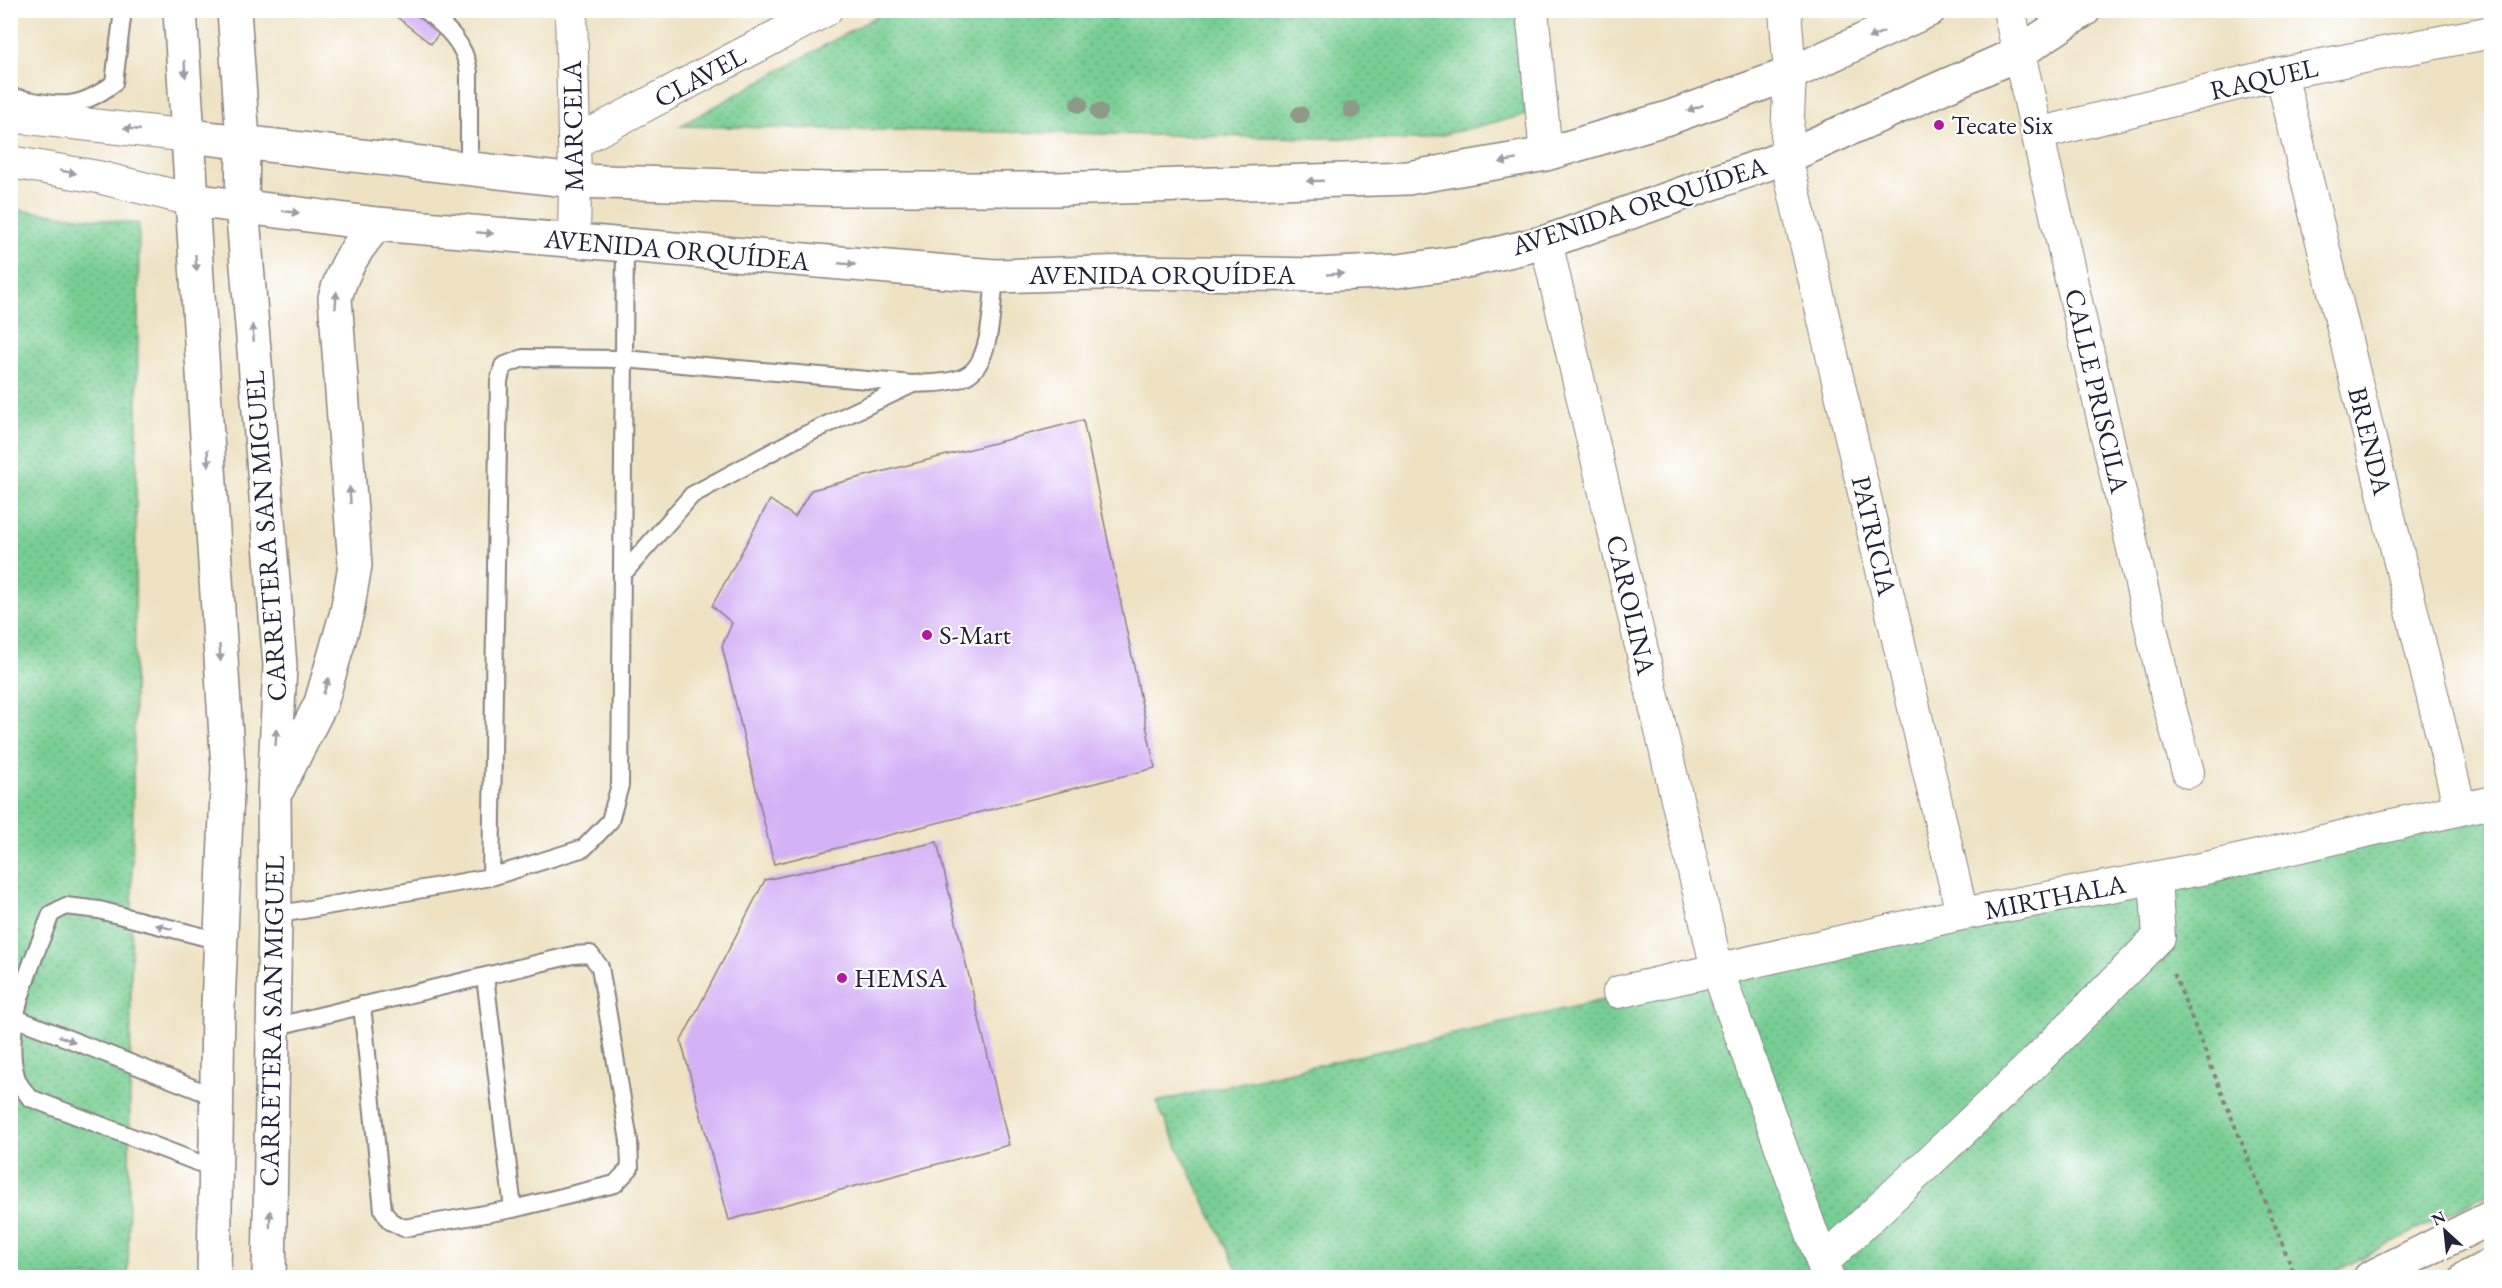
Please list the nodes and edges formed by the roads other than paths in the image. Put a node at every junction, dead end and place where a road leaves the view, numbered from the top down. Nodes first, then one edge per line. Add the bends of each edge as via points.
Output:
1 (123, 10) edge
2 (180, 10) edge
3 (234, 10) edge
4 (424, 10) edge
5 (571, 10) edge
6 (825, 10) edge
7 (1532, 10) edge
8 (1785, 10) edge
9 (1929, 10) edge
10 (2009, 10) edge
11 (2084, 10) edge
12 (2492, 32) edge
13 (2018, 54) junction
14 (2281, 73) junction
15 (1790, 74) junction
16 (10, 97) edge
17 (10, 116) edge
18 (2038, 134) junction
19 (190, 136) junction
20 (243, 141) junction
21 (574, 143) junction
22 (1546, 154) junction
23 (1786, 157) junction
24 (10, 162) edge
25 (468, 168) junction
26 (575, 181) junction
27 (192, 200) junction
28 (242, 205) junction
29 (377, 224) junction
30 (574, 241) junction
31 (1546, 242) junction
32 (625, 246) junction
33 (995, 276) junction
34 (624, 359) junction
35 (913, 384) junction
36 (622, 575) junction
37 (2188, 772) dead end
38 (274, 795) junction
39 (2492, 802) edge
40 (2460, 809) junction
41 (491, 877) junction
42 (2155, 878) junction
43 (1962, 914) junction
44 (275, 915) junction
45 (220, 941) junction
46 (1717, 969) junction
47 (485, 976) junction
48 (1619, 992) dead end
49 (362, 1005) junction
50 (13, 1017) junction
51 (273, 1027) junction
52 (216, 1097) junction
53 (215, 1169) junction
54 (513, 1209) junction
55 (2492, 1217) edge
56 (2492, 1239) edge
57 (2492, 1265) edge
58 (1826, 1270) edge
59 (214, 1278) edge
60 (269, 1278) edge
61 (2370, 1278) edge
62 (2416, 1278) edge
63 (2467, 1278) edge

1 - 16 lane via 114,83 94,99 67,106
2 -> 19 street, CARRETERA SAN MIGUEL
3 - 20 street, CARRETERA SAN MIGUEL
4 - 25 lane via 447,28 467,56
5 - 21 street, MARCELA
6 - 21 street, CLAVEL
7 - 22 street
8 - 15 street, PATRICIA
9 -> 15 street
10 - 13 street, CALLE PRISCILA
11 - 13 street, AVENIDA ORQUÍDEA
12 - 14 street, RAQUEL
13 - 18 street, CALLE PRISCILA
13 - 23 street, AVENIDA ORQUÍDEA
14 - 18 street, RAQUEL
14 - 40 street, BRENDA
15 -> 22 street via 1668,118
15 - 23 street, PATRICIA
19 -> 17 street
18 - 37 street, CALLE PRISCILA via 2168,701
19 - 20 street
19 - 27 street, CARRETERA SAN MIGUEL
20 - 25 street
20 - 28 street, CARRETERA SAN MIGUEL
21 - 26 street, MARCELA
22 -> 26 street via 1408,178 1066,189 828,189
23 - 31 street, AVENIDA ORQUÍDEA
23 - 43 street, PATRICIA
24 -> 27 street via 98,177
25 - 26 street
26 - 30 street, MARCELA
27 - 28 street, AVENIDA ORQUÍDEA
27 -> 45 street, CARRETERA SAN MIGUEL via 228,768
28 -> 29 street, AVENIDA ORQUÍDEA
38 -> 28 street, CARRETERA SAN MIGUEL via 280,665
29 -> 30 street, AVENIDA ORQUÍDEA
38 -> 29 street via 321,703 347,612 355,566 334,298 359,243
30 - 32 street, AVENIDA ORQUÍDEA
33 -> 31 street, AVENIDA ORQUÍDEA via 1398,271 1462,262
31 - 46 street, CAROLINA
32 -> 33 street, AVENIDA ORQUÍDEA
32 - 34 lane
33 - 35 lane via 982,360 970,374 951,381
34 - 35 lane
34 - 36 lane
34 - 41 lane via 523,358 503,366 499,381
35 - 36 lane via 792,441 692,495
36 - 41 lane via 620,785 610,821 584,848
38 - 44 street, CARRETERA SAN MIGUEL
39 - 40 street, MIRTHALA
40 - 42 street, MIRTHALA
41 - 44 lane
42 - 43 street, MIRTHALA
42 - 58 street via 2159,937
43 - 46 street, MIRTHALA
44 - 51 street, CARRETERA SAN MIGUEL
45 -> 50 lane via 99,910 66,906 51,914
45 - 52 street, CARRETERA SAN MIGUEL
46 - 48 street, MIRTHALA
46 - 58 street, CAROLINA
47 - 49 lane
47 - 54 lane
47 - 54 lane via 590,954 600,967 629,1142 630,1168 615,1184
49 - 51 lane
49 - 54 lane via 383,1210 390,1221 404,1228
50 -> 52 lane
50 - 53 lane via 12,1060 17,1080 30,1098
60 -> 51 street, CARRETERA SAN MIGUEL
52 - 53 street, CARRETERA SAN MIGUEL
53 - 59 street, CARRETERA SAN MIGUEL
55 - 61 street
56 - 62 street
57 - 63 street

